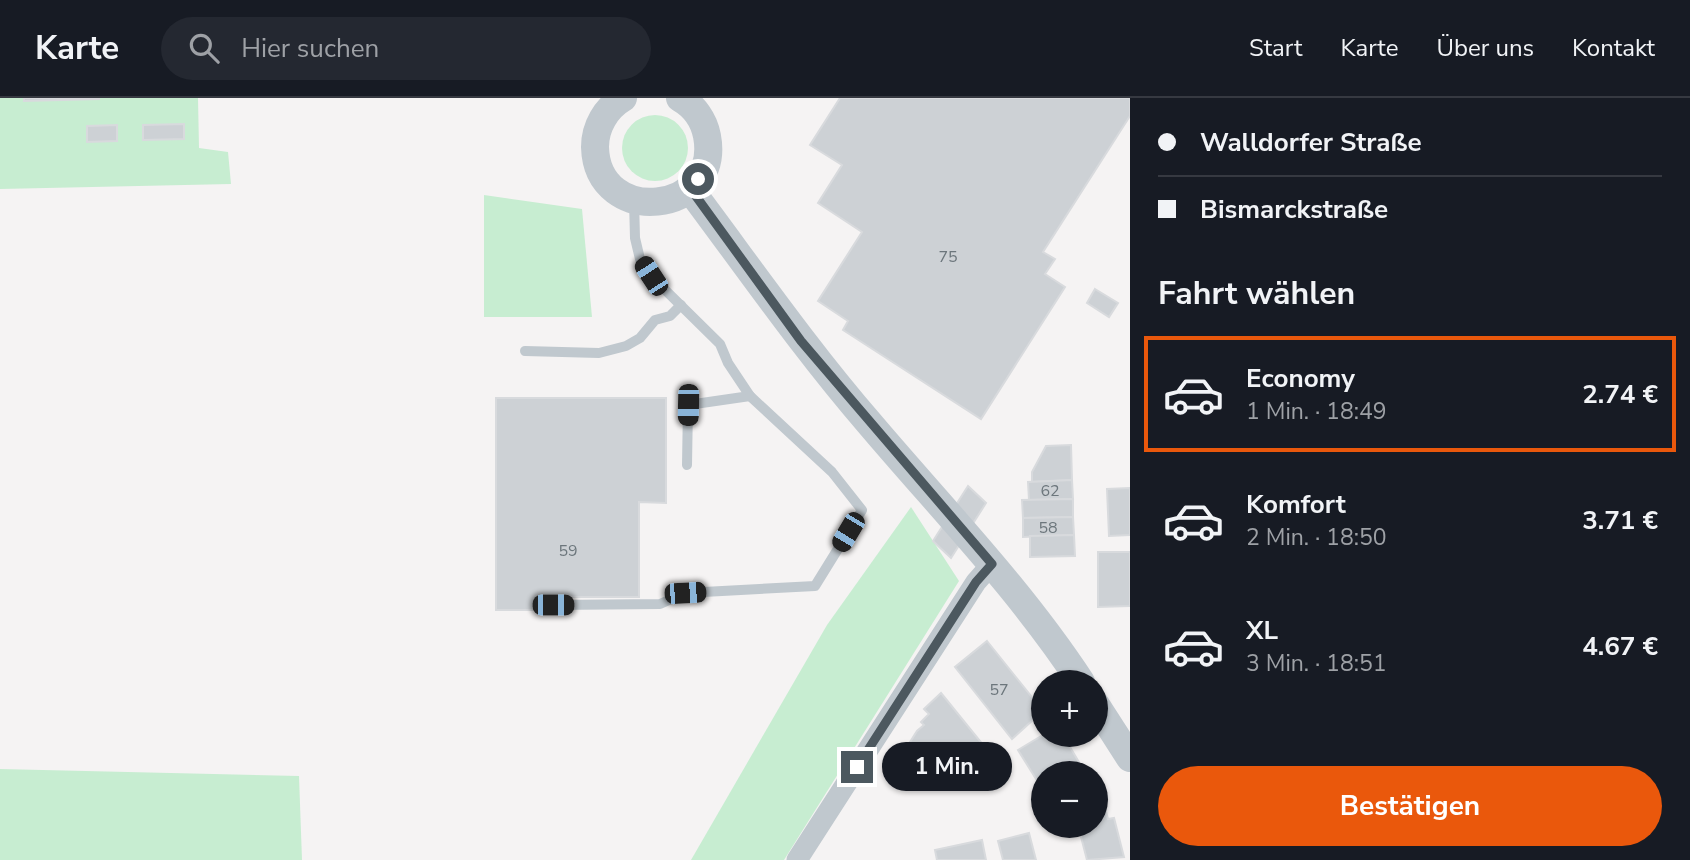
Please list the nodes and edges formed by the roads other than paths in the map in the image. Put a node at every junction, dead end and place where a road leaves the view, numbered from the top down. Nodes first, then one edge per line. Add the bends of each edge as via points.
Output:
1 (684, 99) edge
2 (611, 101) edge
3 (690, 188) junction
4 (634, 200) junction
5 (681, 305) junction
6 (525, 351) dead end
7 (750, 396) junction
8 (687, 466) dead end
9 (992, 564) junction
10 (553, 605) dead end
11 (1073, 670) edge
12 (1108, 724) edge
13 (1130, 758) edge
14 (797, 860) edge

1 - 3 street via 701,120 708,144 704,168
2 - 4 street via 598,127 597,161 607,181
3 - 4 street via 657,203
3 - 9 street via 801,341
4 - 5 lane via 640,259
5 - 6 lane via 670,316 655,320 626,346 599,353
5 - 7 lane via 720,344
7 - 8 lane via 688,405
7 - 10 lane via 832,472 862,510 816,586 685,593 660,604
9 - 11 street
9 - 14 street
12 - 13 street

